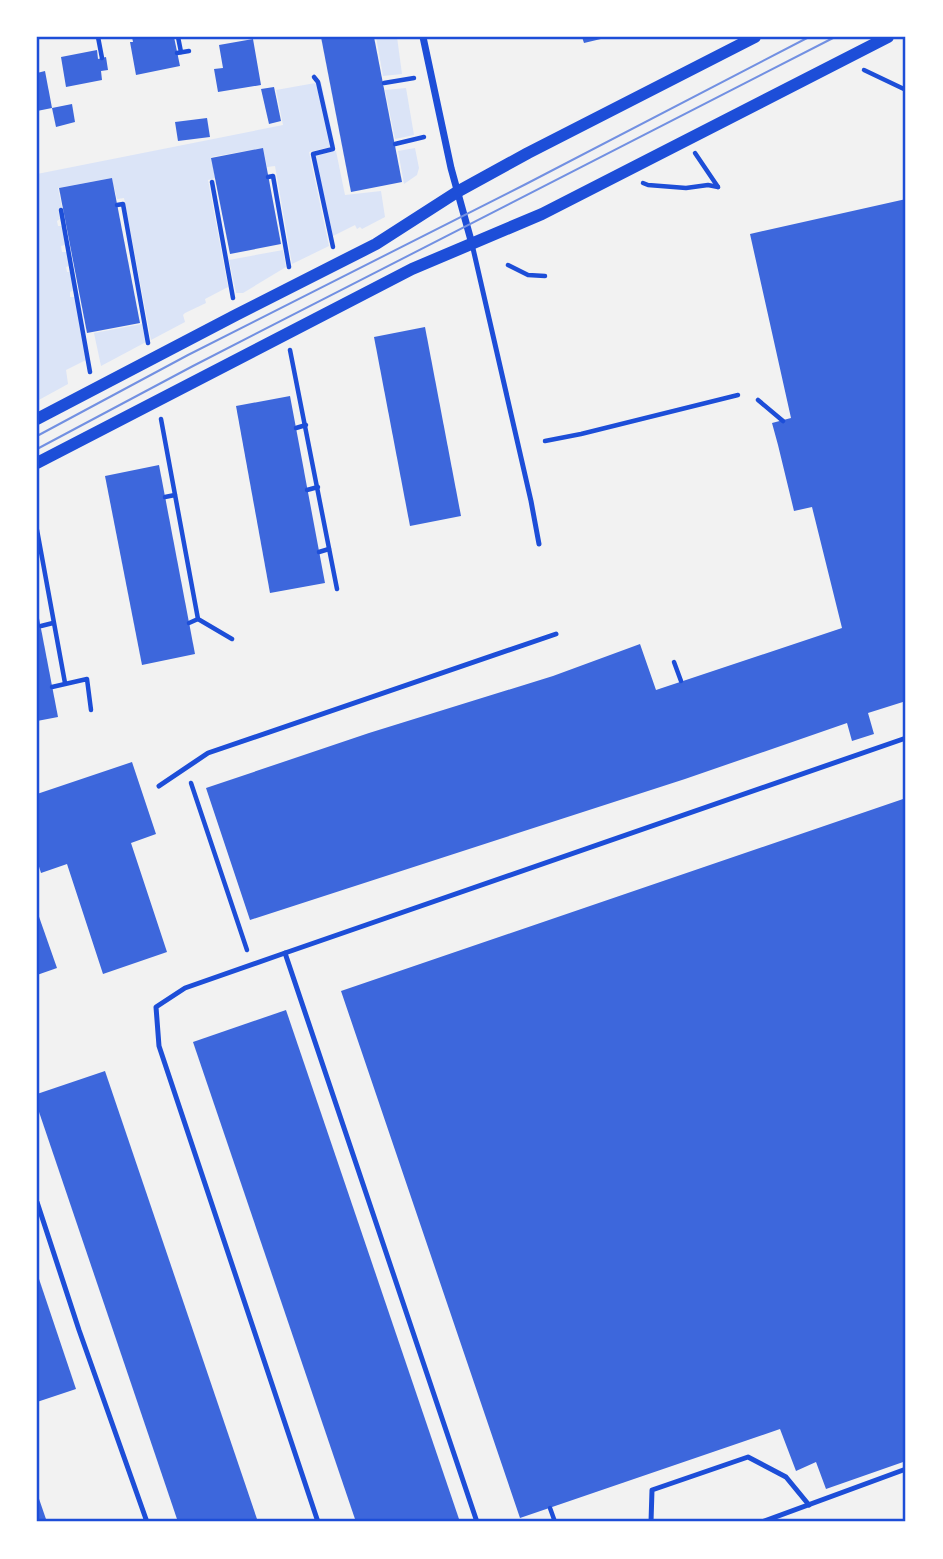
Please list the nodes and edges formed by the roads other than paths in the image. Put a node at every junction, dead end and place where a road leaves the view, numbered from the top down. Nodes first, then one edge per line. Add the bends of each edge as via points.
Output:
1 (423, 37) edge
2 (755, 37) edge
3 (888, 37) edge
4 (457, 192) junction
5 (472, 244) junction
6 (37, 419) edge
7 (37, 463) edge
8 (539, 544) dead end
9 (556, 634) dead end
10 (906, 738) edge
11 (159, 786) dead end
12 (285, 953) junction
13 (37, 1202) edge
14 (906, 1469) edge
15 (809, 1504) junction
16 (147, 1522) edge
17 (318, 1522) edge
18 (477, 1522) edge
19 (650, 1522) edge
20 (762, 1522) edge

1 - 4 street
2 - 4 street
3 - 5 street via 542,214
4 - 5 street
4 - 6 street via 376,244
5 - 7 street via 412,269
5 - 8 lane
9 - 11 lane via 208,753
10 - 12 lane
12 - 17 lane via 185,988 156,1007 159,1046
12 - 18 lane
13 - 16 lane
14 - 15 lane
15 - 19 lane via 786,1478 748,1457 652,1490
15 - 20 lane

